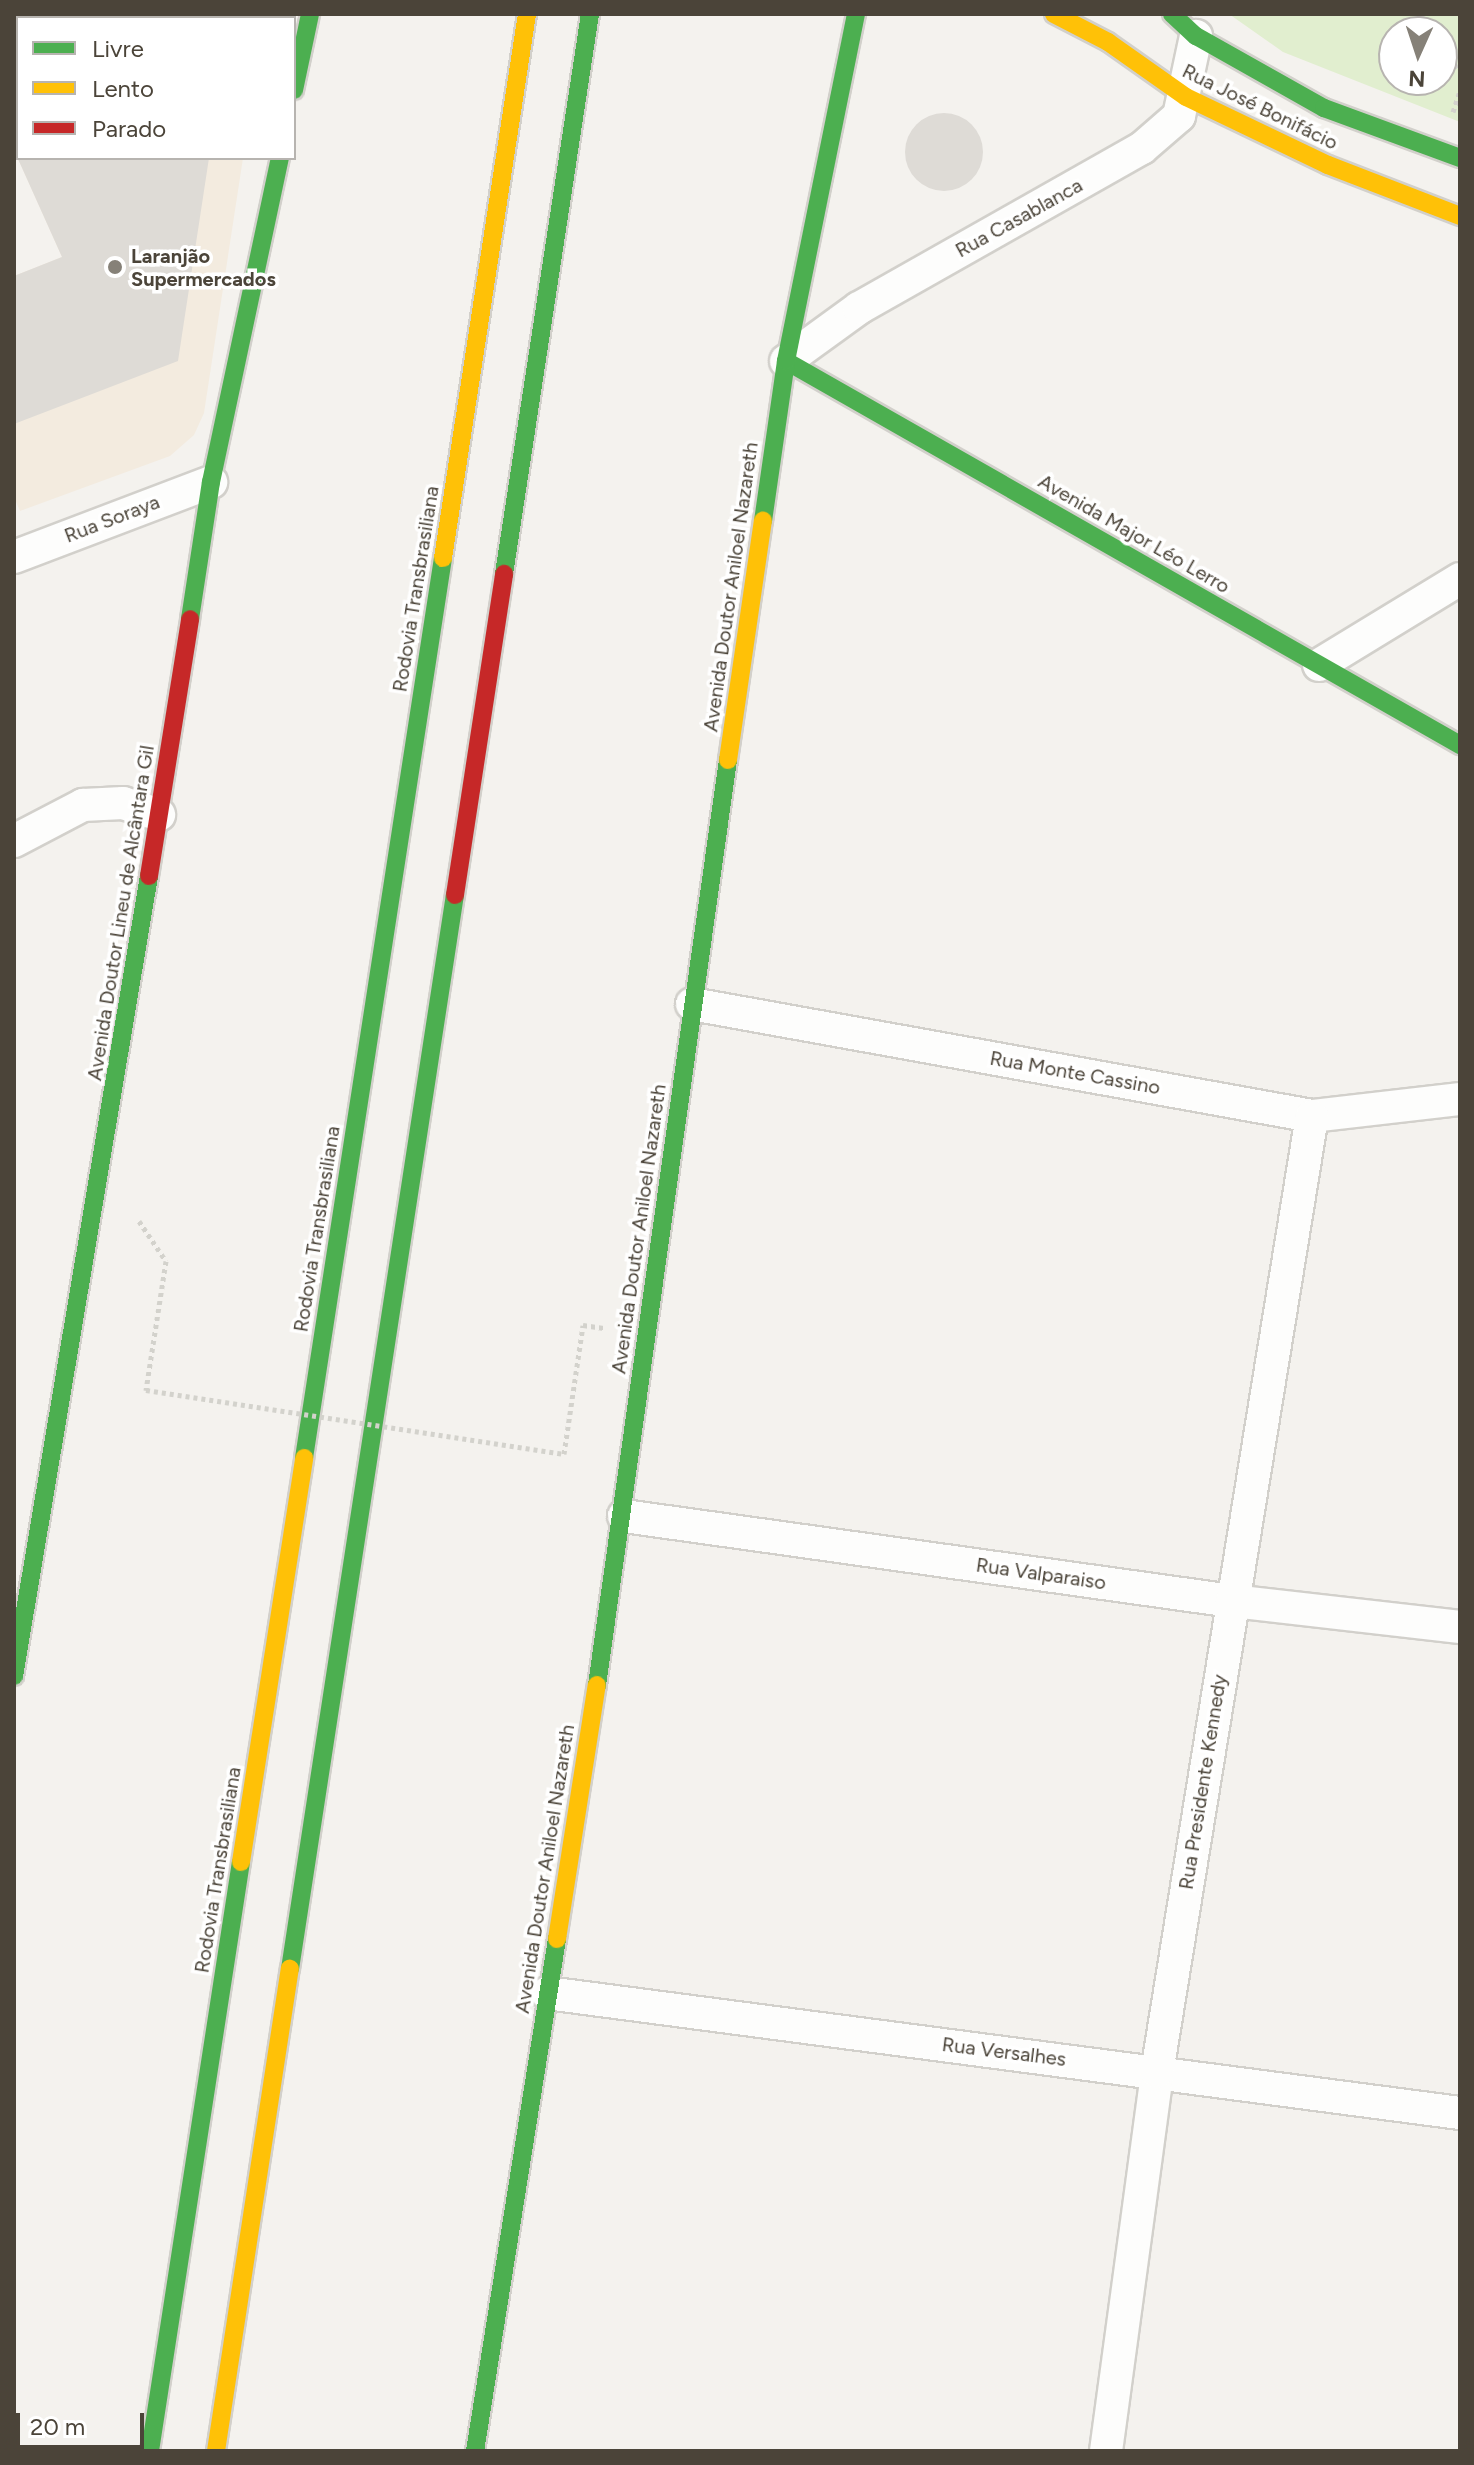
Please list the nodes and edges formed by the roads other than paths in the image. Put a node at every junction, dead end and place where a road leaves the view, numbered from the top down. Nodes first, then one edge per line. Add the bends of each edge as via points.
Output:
1 (310, 14) edge
2 (527, 14) edge
3 (590, 14) edge
4 (856, 14) edge
5 (1054, 14) edge
6 (1172, 14) edge
7 (1196, 36) junction
8 (296, 80) edge
9 (1186, 97) junction
10 (1460, 158) edge
11 (280, 160) edge
12 (1460, 216) edge
13 (786, 361) junction
14 (211, 482) junction
15 (14, 557) edge
16 (1460, 579) edge
17 (1319, 665) junction
18 (1460, 745) edge
19 (159, 815) junction
20 (14, 841) edge
21 (692, 1004) junction
22 (1460, 1099) edge
23 (1312, 1116) junction
24 (624, 1516) junction
25 (1232, 1601) junction
26 (1460, 1627) edge
27 (14, 1676) edge
28 (547, 1993) junction
29 (1157, 2072) junction
30 (1460, 2113) edge
31 (150, 2451) edge
32 (216, 2451) edge
33 (475, 2451) edge
34 (1106, 2451) edge

1 - 8 main road
2 - 31 main road, Rodovia Transbrasiliana
3 - 32 main road
4 - 13 main road, Avenida Doutor Aniloel Nazareth
5 - 9 main road, Rua José Bonifácio via 1108,42
6 - 7 main road, Rua José Bonifácio
7 - 9 street, Rua Casablanca
7 - 10 main road, Rua José Bonifácio via 1324,108
9 - 12 main road, Rua José Bonifácio via 1328,165
9 - 13 street, Rua Casablanca via 1179,116 1142,148 859,308
11 - 14 main road, Avenida Doutor Lineu de Alcântara Gil
13 - 17 main road, Avenida Major Léo Lerro
13 - 21 main road, Avenida Doutor Aniloel Nazareth
14 - 15 street, Rua Soraya
14 - 19 main road, Avenida Doutor Lineu de Alcântara Gil
16 - 17 street
17 - 18 main road, Avenida Major Léo Lerro
19 - 20 street via 123,803 83,805
19 - 27 main road, Avenida Doutor Lineu de Alcântara Gil
21 - 23 street, Rua Monte Cassino
21 - 24 main road, Avenida Doutor Aniloel Nazareth
22 - 23 street, Rua Monte Cassino
23 - 25 street, Rua Presidente Kennedy
24 - 25 street, Rua Valparaiso
24 - 28 main road, Avenida Doutor Aniloel Nazareth
25 - 26 street, Rua Valparaiso
25 - 29 street, Rua Presidente Kennedy
28 - 29 street, Rua Versalhes
28 - 33 main road, Avenida Doutor Aniloel Nazareth
29 - 30 street, Rua Versalhes
29 - 34 street, Rua Presidente Kennedy

